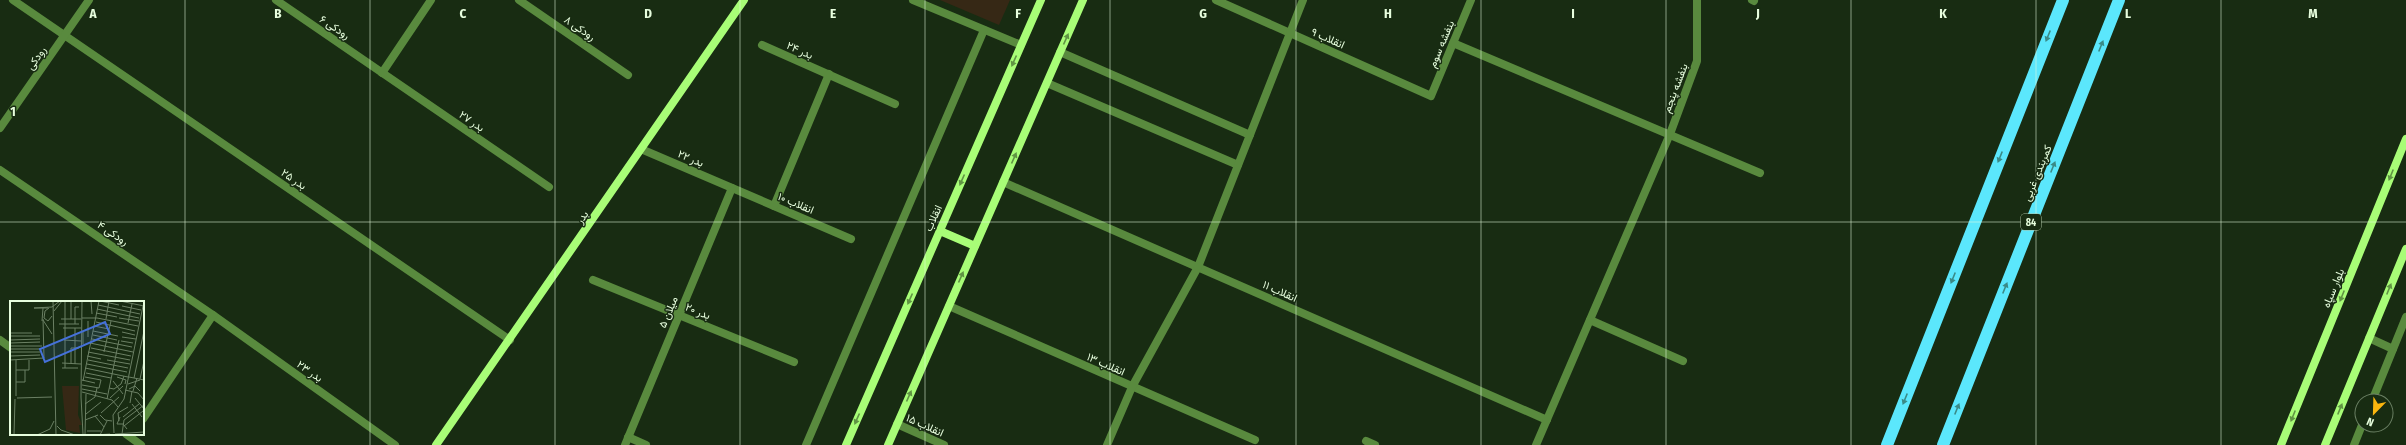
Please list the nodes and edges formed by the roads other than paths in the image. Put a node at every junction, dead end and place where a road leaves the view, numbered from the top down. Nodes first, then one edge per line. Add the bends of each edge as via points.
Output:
1 (13, 0) edge
2 (89, 0) edge
3 (276, 0) edge
4 (431, 0) edge
5 (519, 0) edge
6 (744, 0) edge
7 (913, 0) edge
8 (1041, 0) edge
9 (1083, 0) edge
10 (1216, 0) edge
11 (1303, 0) edge
12 (1471, 0) edge
13 (1697, 0) edge
14 (2062, 0) edge
15 (2119, 0) edge
16 (984, 30) junction
17 (1289, 32) junction
18 (65, 36) junction
19 (1453, 43) junction
20 (762, 45) dead end
21 (1021, 45) junction
22 (1060, 52) junction
23 (382, 73) junction
24 (829, 74) junction
25 (628, 75) dead end
26 (1047, 83) junction
27 (1431, 96) joint
28 (895, 104) dead end
29 (0, 128) edge
30 (1670, 134) junction
31 (1250, 135) junction
32 (2406, 139) edge
33 (641, 149) junction
34 (1238, 165) junction
35 (0, 170) edge
36 (1760, 173) dead end
37 (1003, 182) junction
38 (549, 187) dead end
39 (732, 188) junction
40 (774, 206) junction
41 (940, 231) junction
42 (851, 239) dead end
43 (975, 246) junction
44 (2406, 249) edge
45 (1198, 267) junction
46 (593, 280) dead end
47 (949, 306) junction
48 (213, 315) junction
49 (679, 315) junction
50 (2406, 317) edge
51 (1590, 320) junction
52 (2369, 338) junction
53 (0, 340) edge
54 (510, 340) junction
55 (10, 347) edge
56 (2393, 349) junction
57 (1683, 361) dead end
58 (794, 362) dead end
59 (1132, 387) junction
60 (2375, 393) edge
61 (144, 418) edge
62 (1547, 420) junction
63 (897, 424) junction
64 (2359, 433) edge
65 (130, 435) edge
66 (1255, 440) dead end
67 (626, 441) edge
68 (1366, 441) dead end
69 (142, 445) edge
70 (395, 445) edge
71 (436, 445) edge
72 (646, 445) edge
73 (806, 445) edge
74 (846, 445) edge
75 (888, 445) edge
76 (944, 445) edge
77 (1107, 445) edge
78 (1375, 445) edge
79 (1536, 445) edge
80 (1887, 445) edge
81 (1943, 445) edge
82 (2281, 445) edge
83 (2325, 445) edge
84 (2354, 445) edge

1 - 18 street, بدر ۲۵
2 - 18 street, رودکی
3 - 23 street, رودکی ۶
4 - 23 street
5 - 25 street, رودکی ۸
6 - 33 main road, بدر
7 - 16 street
8 - 21 main road, انقلاب
22 -> 9 main road
10 - 17 street, انقلاب ۹
11 - 17 street
12 - 19 street, بنفشه سوم
13 - 30 street, بنفشه پنجم via 1697,61
14 -> 80 highway
81 -> 15 highway, کمربندی غربی / 84
16 - 21 street
16 - 73 street
17 - 27 street, انقلاب ۹
17 - 31 street
18 - 29 street, رودکی
18 - 54 street, بدر ۲۵
19 - 27 street, بنفشه سوم
19 - 30 street
20 - 24 street, بدر ۲۴
21 -> 41 main road, انقلاب
22 - 26 main road
22 - 31 street
23 - 38 street, بدر ۲۷
24 - 28 street, بدر ۲۴
24 - 40 street
26 - 34 street
37 -> 26 main road
30 - 36 street
30 - 51 street, بنفشه پنجم
31 - 34 street
32 -> 82 main road, بلوار سپاه
33 - 39 street, بدر ۲۲
33 - 54 main road, بدر
34 - 45 street
35 - 48 street, رودکی ۴
37 - 43 main road
37 - 45 street, انقلاب ۱۱
39 - 40 street, انقلاب ۱۰
39 - 49 street, میلان ۵
40 - 42 street, انقلاب ۱۰
41 - 43 main road
41 -> 74 main road, انقلاب
47 -> 43 main road
52 -> 44 main road
45 - 59 street
45 - 62 street, انقلاب ۱۱
46 - 49 street, بدر ۲۰
47 - 59 street, انقلاب ۱۳
63 -> 47 main road
48 - 61 street
48 - 70 street, بدر ۲۳
49 - 58 street, بدر ۲۰
49 - 67 street, میلان ۵
50 - 56 street
51 - 57 street
51 - 62 street, بنفشه پنجم
52 - 56 street
83 -> 52 main road
53 - 55 street
54 - 71 main road, بدر
56 - 60 street
59 - 66 street, انقلاب ۱۳
59 - 77 street
62 - 79 street, بنفشه پنجم
63 - 75 main road
63 - 76 street, انقلاب ۱۵
64 - 84 street
65 - 69 street
67 - 72 street
68 - 78 street

